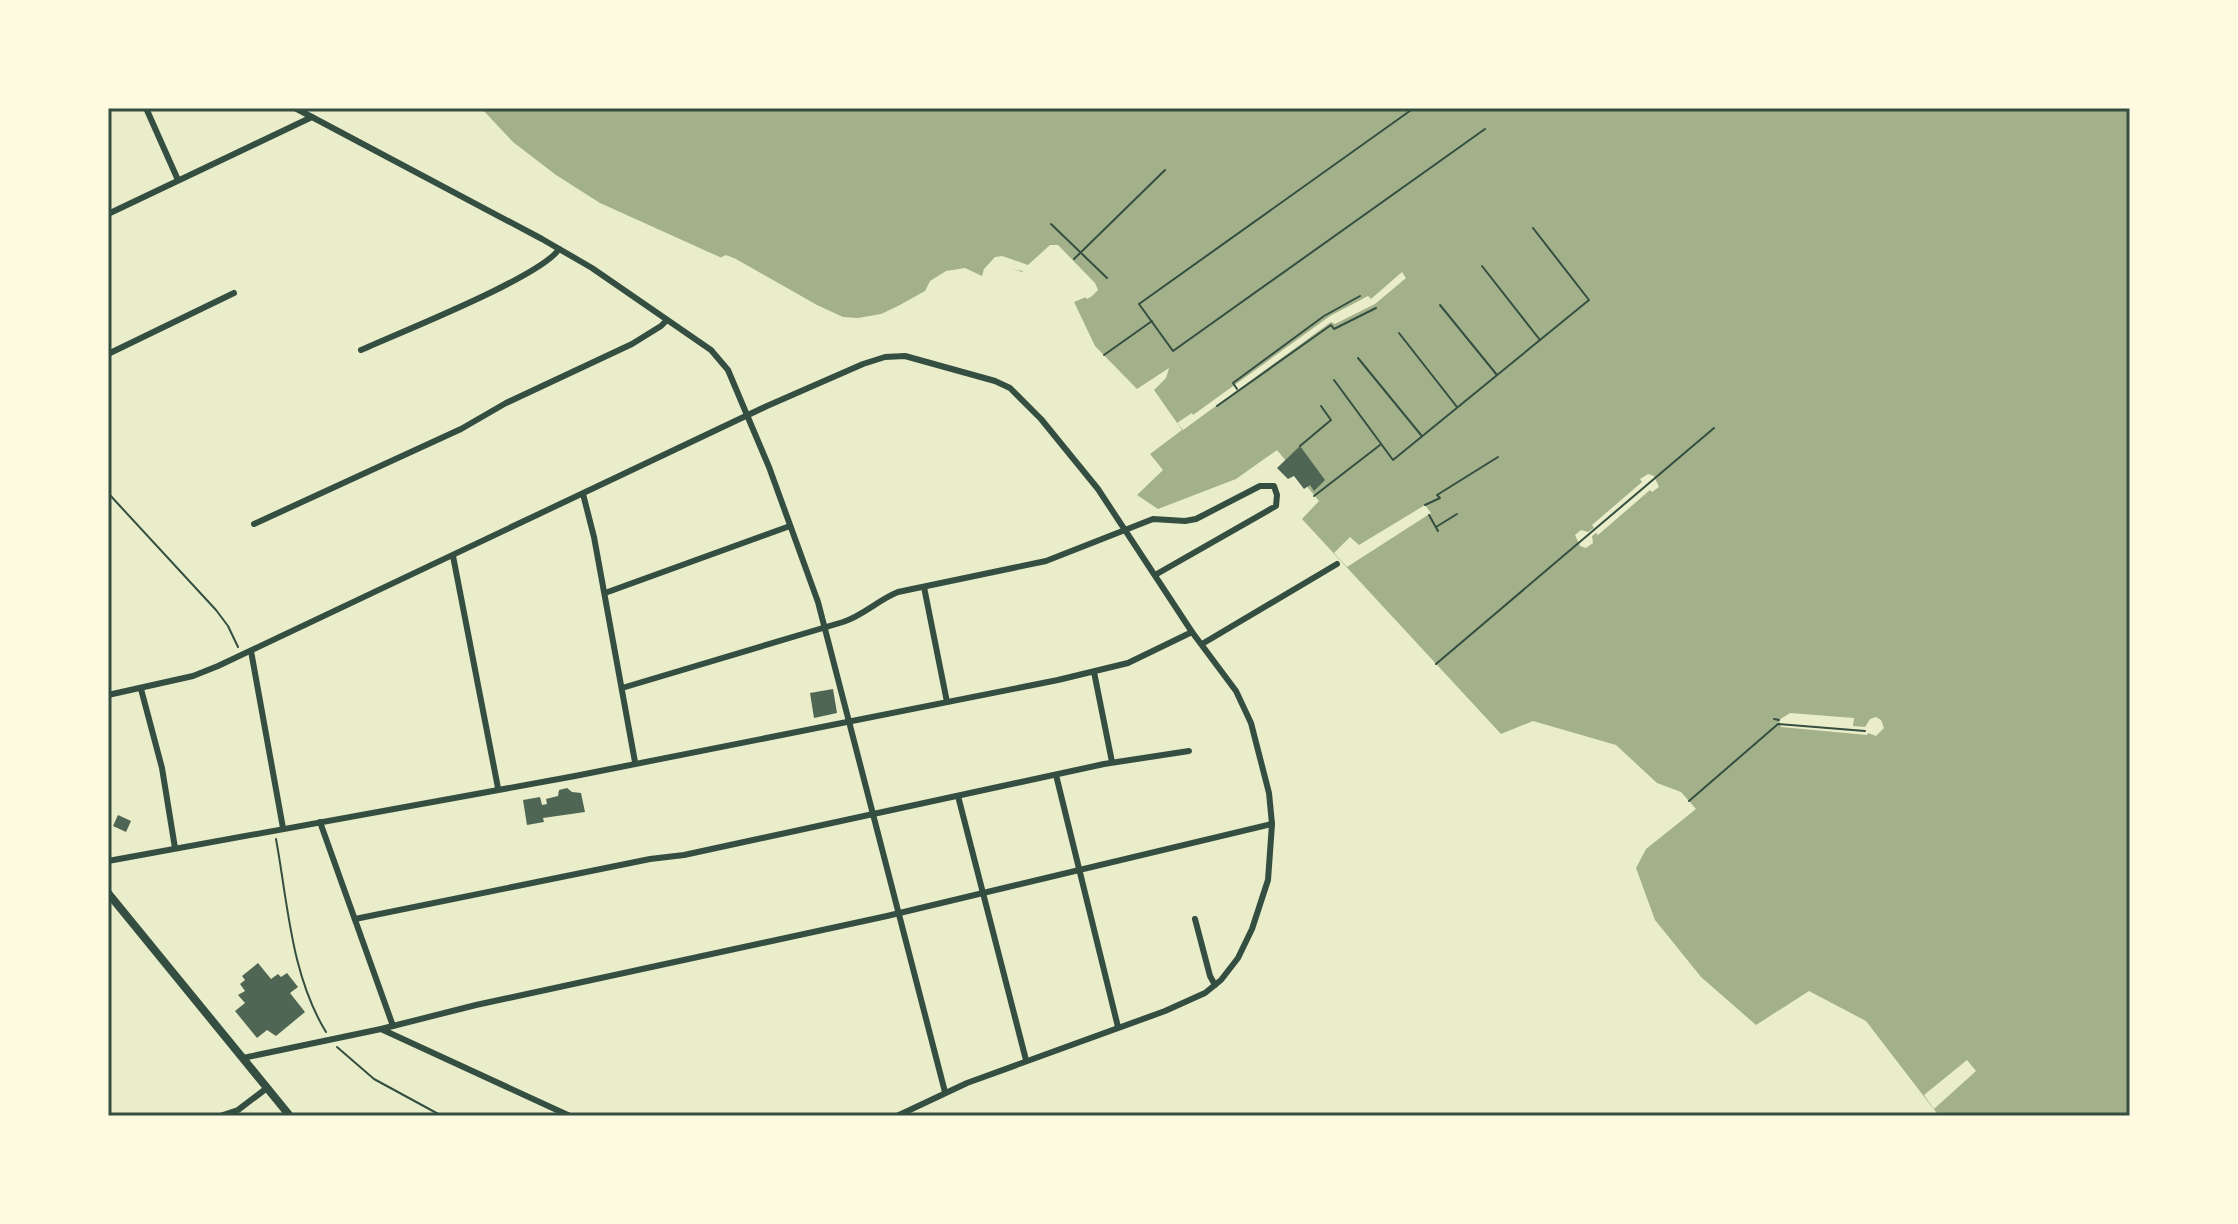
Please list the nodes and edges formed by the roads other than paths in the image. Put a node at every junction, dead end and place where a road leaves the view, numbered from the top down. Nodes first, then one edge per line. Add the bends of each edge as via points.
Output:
1 (146, 108) edge
2 (295, 108) edge
3 (312, 117) junction
4 (178, 180) junction
5 (108, 214) edge
6 (559, 249) junction
7 (234, 293) dead end
8 (667, 320) junction
9 (361, 350) dead end
10 (108, 354) edge
11 (749, 415) junction
12 (583, 494) junction
13 (254, 524) dead end
14 (790, 526) junction
15 (1127, 531) junction
16 (453, 556) junction
17 (1337, 564) dead end
18 (1155, 575) junction
19 (924, 587) junction
20 (605, 593) junction
21 (825, 629) junction
22 (1192, 632) junction
23 (1202, 644) junction
24 (251, 651) junction
25 (1094, 672) junction
26 (622, 688) junction
27 (141, 689) junction
28 (108, 695) edge
29 (947, 702) junction
30 (849, 722) junction
31 (1189, 751) dead end
32 (635, 762) junction
33 (1112, 762) junction
34 (1056, 775) junction
35 (498, 788) junction
36 (958, 796) junction
37 (872, 813) junction
38 (320, 822) junction
39 (1272, 824) junction
40 (283, 828) junction
41 (175, 848) junction
42 (108, 861) edge
43 (1079, 870) junction
44 (984, 894) junction
45 (108, 895) edge
46 (898, 914) junction
47 (355, 919) junction
48 (1195, 919) dead end
49 (1215, 985) junction
50 (393, 1026) junction
51 (1118, 1027) junction
52 (381, 1029) junction
53 (243, 1058) junction
54 (1026, 1060) junction
55 (267, 1088) junction
56 (945, 1092) junction
57 (220, 1116) edge
58 (290, 1116) edge
59 (570, 1116) edge
60 (897, 1116) edge

1 - 4 street
2 - 3 street
3 - 4 street
3 - 6 street
4 - 5 street
6 - 8 street
6 - 9 street via 519,277
7 - 10 street
8 - 11 street via 719,358
8 - 13 street via 632,344 461,429
11 - 12 street
11 - 14 street
11 - 15 street via 885,357 905,356 995,381 1010,388 1041,419
12 - 16 street
12 - 20 street
14 - 20 street
14 - 21 street
15 - 18 street
15 - 18 street via 1153,519 1196,519 1260,486 1274,486 1276,506
15 - 19 street via 1046,561
16 - 24 street
16 - 35 street
17 - 23 street
18 - 22 street
19 - 21 street via 898,592
19 - 29 street
20 - 26 street
21 - 26 street
21 - 30 street
22 - 23 street
22 - 25 street via 1128,663
23 - 39 street via 1236,691 1251,723
24 - 27 street via 193,676
24 - 40 street
25 - 29 street
25 - 33 street
26 - 32 street
27 - 28 street
27 - 41 street via 162,768
29 - 30 street
30 - 32 street
30 - 37 street
31 - 33 street
32 - 35 street
33 - 34 street
34 - 36 street
34 - 43 street
35 - 38 street
36 - 37 street
36 - 44 street
37 - 46 street
37 - 47 street
38 - 40 street
38 - 47 street
39 - 43 street
39 - 49 street via 1259,911 1238,958
40 - 41 street
41 - 42 street
43 - 44 street
43 - 51 street
44 - 46 street
44 - 54 street
45 - 53 main road
46 - 50 street
46 - 56 street
47 - 50 street
48 - 49 street
49 - 51 street via 1184,1004
50 - 52 street
51 - 54 street
52 - 53 street
52 - 59 street
53 - 55 main road
54 - 56 street
55 - 57 street via 238,1110
55 - 58 main road
56 - 60 street

